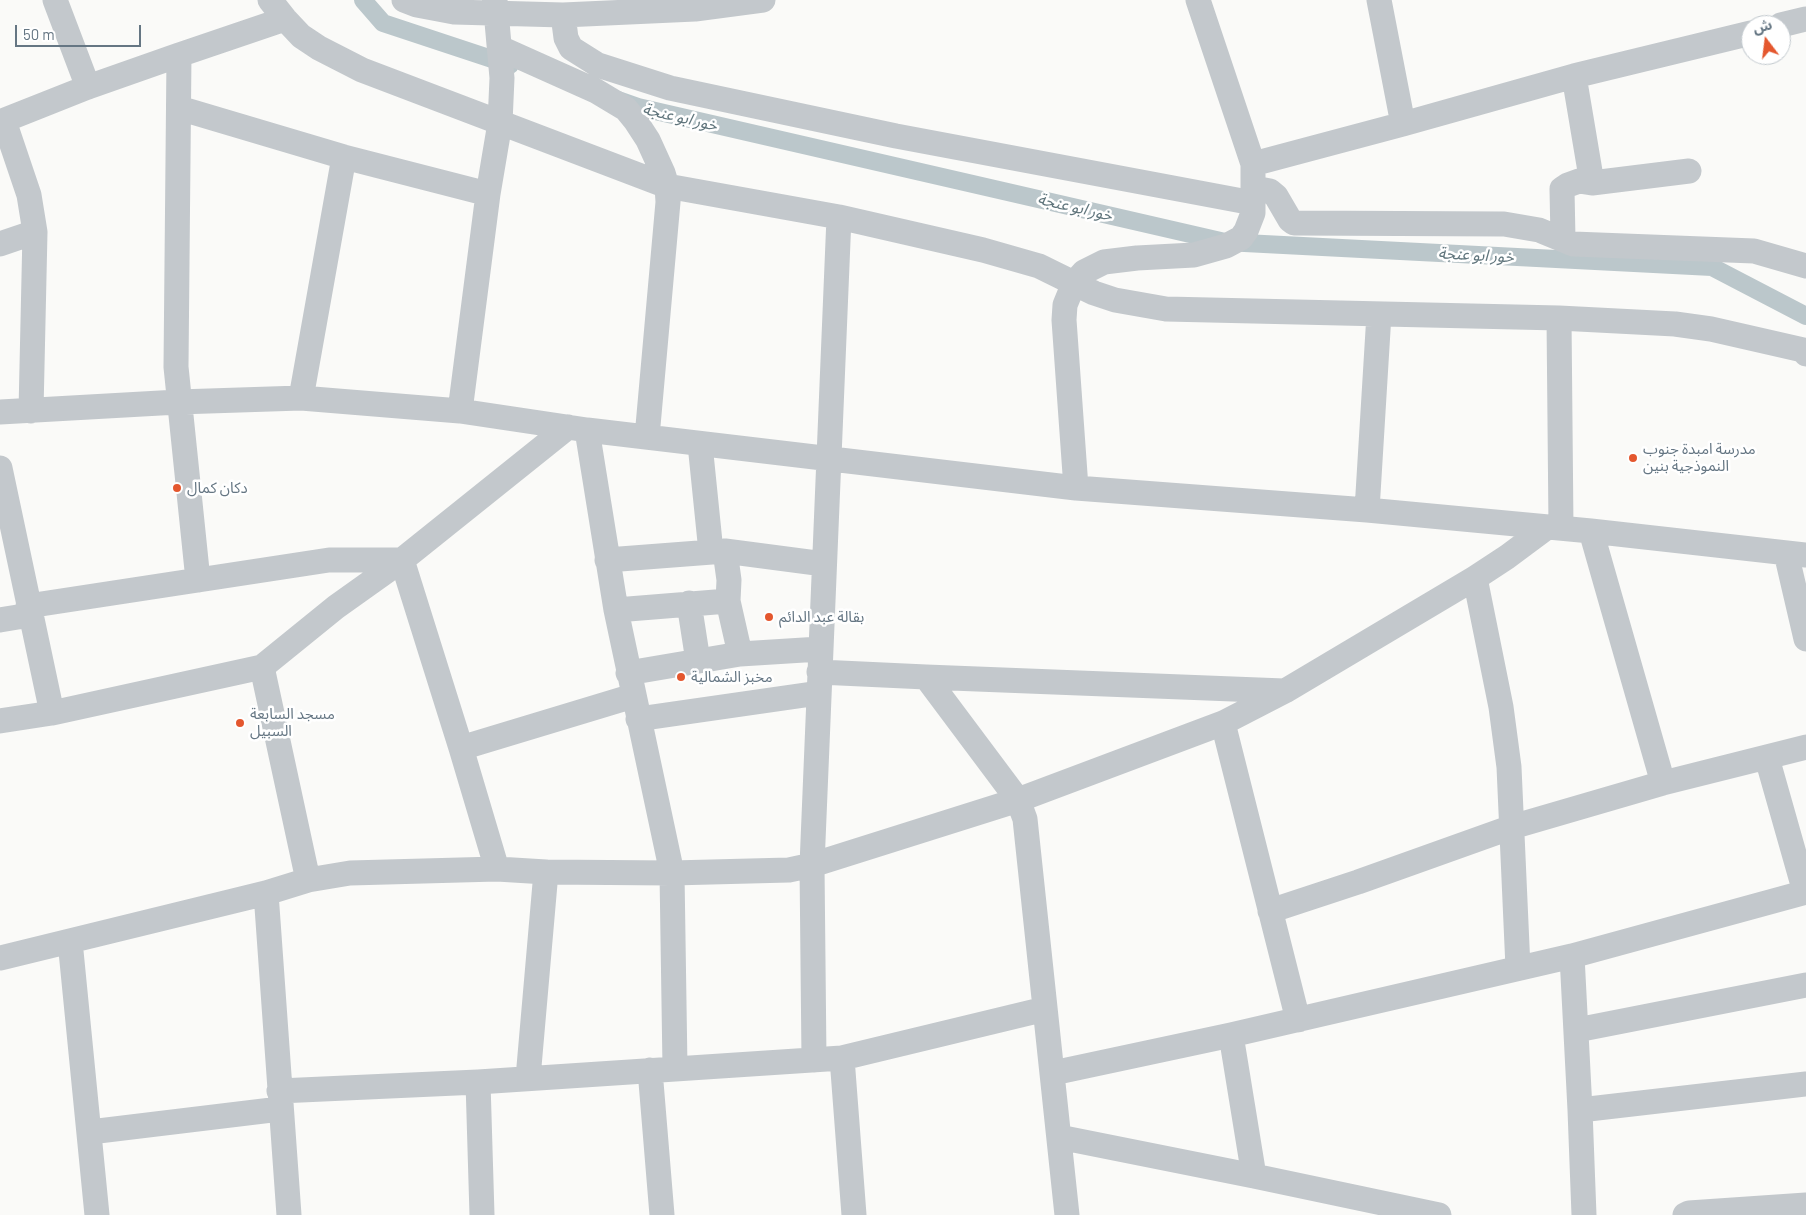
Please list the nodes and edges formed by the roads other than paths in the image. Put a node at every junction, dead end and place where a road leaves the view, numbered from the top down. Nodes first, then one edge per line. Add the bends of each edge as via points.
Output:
1 (55, 0) edge
2 (404, 0) edge
3 (763, 0) edge
4 (1198, 0) edge
5 (1379, 0) edge
6 (496, 7) edge
7 (278, 10) edge
8 (563, 15) junction
9 (1806, 19) edge
10 (1791, 23) edge
11 (1741, 35) edge
12 (500, 48) junction
13 (179, 55) junction
14 (1574, 76) junction
15 (88, 87) junction
16 (179, 108) junction
17 (2, 121) edge
18 (500, 123) junction
19 (1403, 124) junction
20 (344, 157) junction
21 (1689, 171) dead end
22 (1592, 183) junction
23 (1253, 185) junction
24 (667, 186) junction
25 (488, 194) junction
26 (839, 218) junction
27 (35, 232) junction
28 (1563, 239) junction
29 (0, 244) edge
30 (1806, 266) edge
31 (1074, 283) junction
32 (1379, 314) junction
33 (1559, 318) junction
34 (1806, 354) edge
35 (301, 398) junction
36 (178, 402) junction
37 (31, 411) junction
38 (460, 411) junction
39 (0, 412) edge
40 (578, 429) junction
41 (647, 437) junction
42 (700, 444) junction
43 (828, 459) junction
44 (0, 468) edge
45 (1076, 488) junction
46 (1367, 510) junction
47 (1554, 528) junction
48 (1591, 531) junction
49 (718, 551) junction
50 (1796, 554) edge
51 (402, 560) junction
52 (607, 560) junction
53 (824, 564) junction
54 (1475, 578) junction
55 (198, 580) junction
56 (728, 601) junction
57 (688, 603) junction
58 (29, 610) junction
59 (616, 610) junction
60 (0, 620) edge
61 (1806, 639) edge
62 (740, 654) junction
63 (698, 660) junction
64 (262, 666) junction
65 (819, 671) junction
66 (926, 677) junction
67 (1285, 691) junction
68 (633, 696) junction
69 (52, 713) junction
70 (0, 721) edge
71 (1223, 723) junction
72 (1806, 747) edge
73 (462, 748) junction
74 (1767, 758) junction
75 (1663, 783) junction
76 (1018, 800) junction
77 (1512, 827) junction
78 (812, 865) junction
79 (497, 869) junction
80 (546, 872) junction
81 (672, 873) junction
82 (308, 880) junction
83 (1806, 892) edge
84 (266, 893) junction
85 (1270, 911) junction
86 (70, 941) junction
87 (1572, 956) junction
88 (0, 958) edge
89 (1518, 968) junction
90 (1806, 985) edge
91 (1045, 1009) junction
92 (1298, 1020) junction
93 (1577, 1030) junction
94 (1231, 1035) junction
95 (842, 1058) junction
96 (814, 1060) junction
97 (675, 1068) junction
98 (650, 1070) junction
99 (1053, 1073) junction
100 (528, 1078) junction
101 (478, 1082) junction
102 (1806, 1084) edge
103 (280, 1100) junction
104 (1580, 1110) junction
105 (90, 1132) junction
106 (1059, 1137) junction
107 (1254, 1176) junction
108 (1806, 1205) edge
109 (1381, 1209) edge
110 (97, 1215) edge
111 (289, 1215) edge
112 (482, 1215) edge
113 (662, 1215) edge
114 (854, 1215) edge
115 (1067, 1215) edge
116 (1439, 1215) edge
117 (1584, 1215) edge
118 (1686, 1215) edge

1 - 15 street
2 - 6 street via 454,12
3 - 8 street via 695,9
4 - 23 street
5 - 19 street
6 - 8 street
6 - 12 street
7 - 13 street
7 - 18 street via 301,36 362,70
8 - 23 street via 566,38 571,48 598,64 670,88 896,136
9 - 10 street
11 - 14 street
12 - 18 street
12 - 24 street via 596,91 626,109 658,158
13 - 15 street
13 - 16 street
14 - 19 street
14 - 22 street
15 - 17 street
16 - 20 street
16 - 36 street
17 - 27 street via 29,195
18 - 24 street
18 - 25 street
19 - 23 street
20 - 25 street
20 - 35 street
21 - 22 street
22 - 28 street via 1579,181 1562,189
23 - 28 street via 1276,196 1294,223 1504,224 1539,230
23 - 31 street via 1253,213 1241,238 1226,246 1194,254 1104,262 1084,272
24 - 26 street
24 - 41 street
25 - 38 street
26 - 31 street via 1022,260
26 - 43 street
27 - 29 street
27 - 37 street
28 - 30 street via 1573,244 1754,251
31 - 32 street via 1104,297 1166,309
31 - 45 street via 1065,305 1064,320
32 - 33 street
32 - 46 street
33 - 34 street via 1711,329 1803,350
33 - 47 street
35 - 36 street
35 - 38 street
36 - 37 street
36 - 55 street
37 - 39 street
38 - 40 street
40 - 41 street
40 - 51 street
40 - 52 street
41 - 42 street
42 - 43 street
42 - 49 street
43 - 45 street
43 - 53 street
44 - 58 street
45 - 46 street
46 - 47 street
47 - 48 street
47 - 54 street
48 - 50 street
48 - 75 street
49 - 52 street
49 - 53 street
49 - 56 street via 729,580
50 - 61 street
51 - 55 street via 328,560
51 - 64 street
51 - 73 street
52 - 59 street
53 - 65 street
54 - 67 street
54 - 77 street via 1504,725
55 - 58 street
56 - 57 street
56 - 62 street
57 - 59 street
57 - 63 street
58 - 60 street
58 - 69 street
59 - 68 street
62 - 63 street
62 - 65 street
63 - 68 street
64 - 69 street
64 - 82 street
65 - 66 street
65 - 68 street
65 - 78 street
66 - 67 street
66 - 76 street
67 - 71 street
68 - 73 street
68 - 81 street
69 - 70 street
71 - 76 street
71 - 85 street
72 - 74 street
73 - 79 street
74 - 75 street
74 - 83 street
75 - 77 street
76 - 78 street
76 - 91 street via 1027,834
77 - 85 street
77 - 89 street
78 - 81 street via 789,870
78 - 96 street
79 - 80 street
79 - 82 street via 350,873
80 - 81 street
80 - 100 street
81 - 97 street
82 - 84 street
83 - 87 street
84 - 86 street
84 - 103 street
85 - 92 street
86 - 88 street
86 - 105 street
87 - 89 street
87 - 93 street
89 - 92 street
90 - 93 street
91 - 95 street
91 - 99 street
92 - 94 street
93 - 104 street
94 - 99 street
94 - 107 street
95 - 96 street
95 - 114 street
96 - 97 street
97 - 98 street
98 - 100 street
98 - 113 street
99 - 106 street
100 - 101 street
101 - 103 street
101 - 112 street
102 - 104 street
103 - 105 street
103 - 111 street
104 - 117 street
105 - 110 street
106 - 107 street
106 - 115 street
107 - 109 street
108 - 118 street
109 - 116 street

